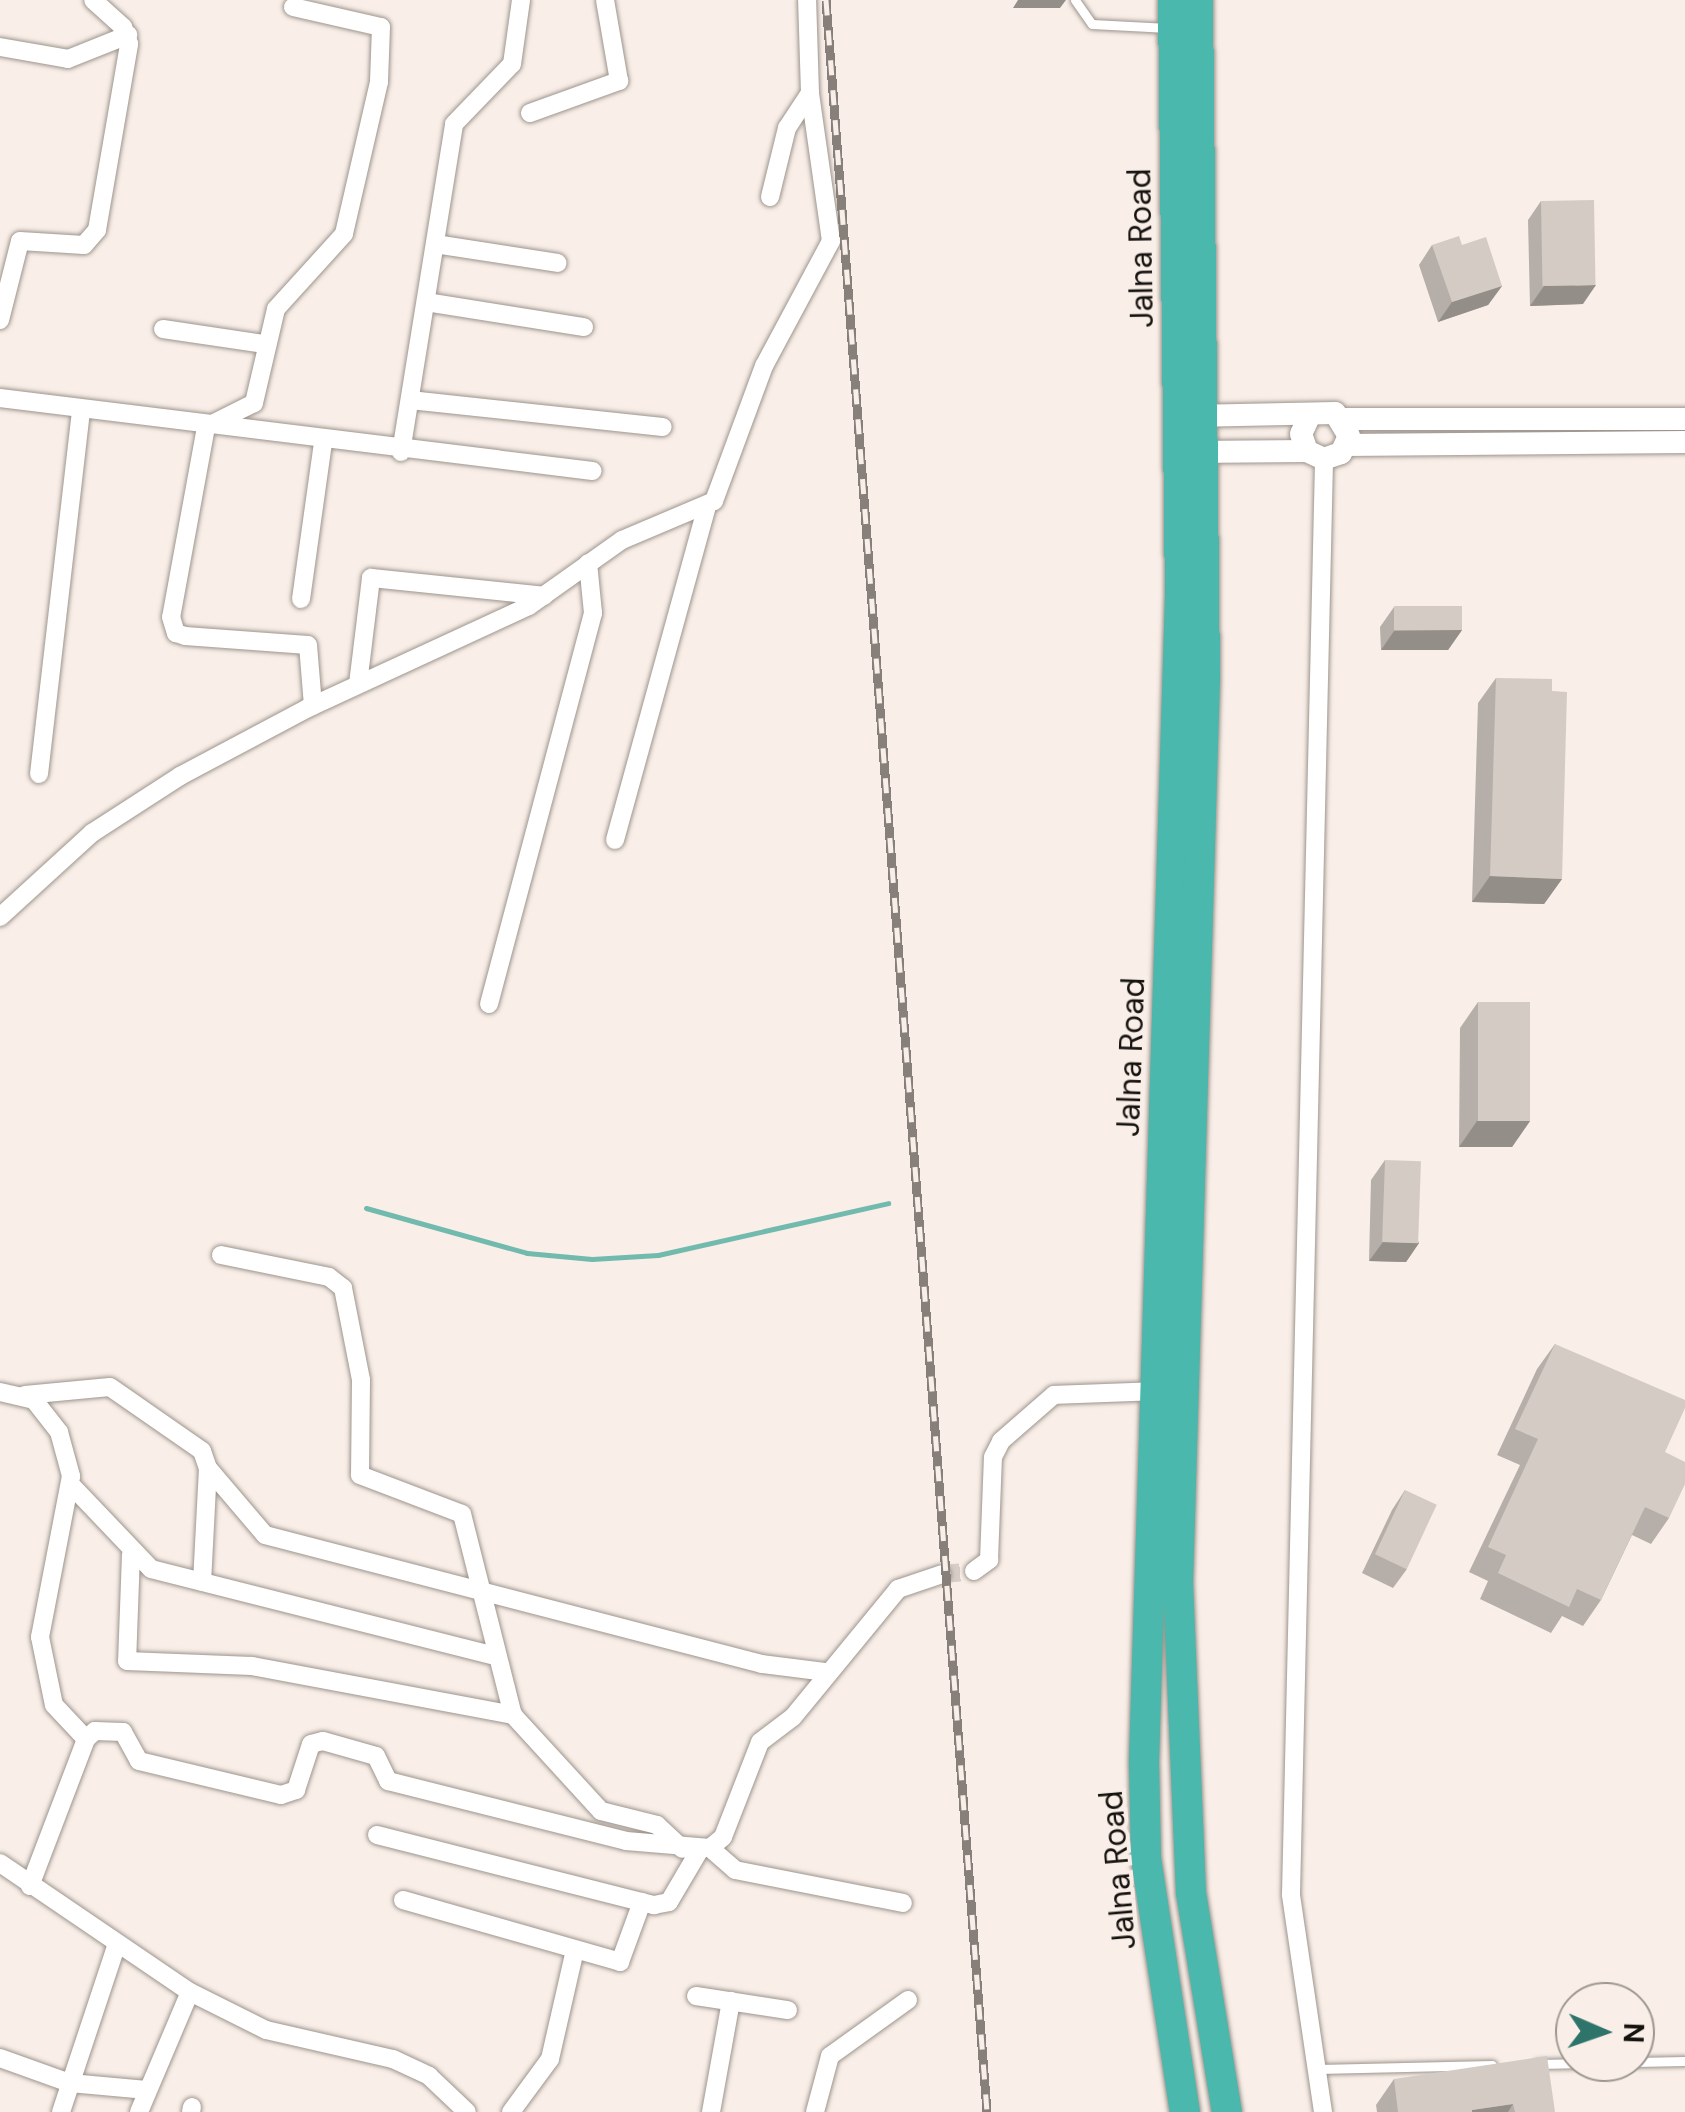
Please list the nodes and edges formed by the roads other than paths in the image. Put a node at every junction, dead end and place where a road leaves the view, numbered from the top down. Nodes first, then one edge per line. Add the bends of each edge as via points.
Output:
1 (93, 0) edge
2 (521, 0) edge
3 (605, 0) edge
4 (806, 0) edge
5 (1075, 0) edge
6 (1198, 0) edge
7 (292, 7) dead end
8 (1173, 14) edge
9 (128, 34) junction
10 (0, 47) edge
11 (810, 93) junction
12 (530, 114) dead end
13 (770, 197) dead end
14 (435, 244) junction
15 (558, 264) dead end
16 (426, 302) junction
17 (0, 320) edge
18 (584, 327) dead end
19 (163, 329) dead end
20 (265, 344) junction
21 (0, 398) edge
22 (410, 400) junction
23 (80, 409) junction
24 (1190, 416) junction
25 (1309, 417) junction
26 (1342, 419) junction
27 (1685, 419) edge
28 (206, 427) junction
29 (663, 428) dead end
30 (322, 442) junction
31 (1685, 442) edge
32 (1346, 445) junction
33 (402, 452) junction
34 (1190, 452) junction
35 (1316, 455) junction
36 (593, 471) dead end
37 (707, 506) junction
38 (588, 562) junction
39 (544, 596) junction
40 (301, 598) dead end
41 (358, 684) junction
42 (313, 706) junction
43 (39, 774) dead end
44 (615, 840) dead end
45 (0, 917) edge
46 (489, 1004) dead end
47 (222, 1255) dead end
48 (1157, 1390) junction
49 (0, 1392) edge
50 (25, 1395) junction
51 (208, 1468) junction
52 (73, 1487) junction
53 (132, 1554) junction
54 (974, 1570) dead end
55 (942, 1574) tunnel mouth
56 (202, 1582) junction
57 (476, 1587) junction
58 (496, 1656) junction
59 (825, 1672) junction
60 (513, 1715) junction
61 (86, 1740) junction
62 (377, 1835) dead end
63 (697, 1849) junction
64 (0, 1865) edge
65 (30, 1886) junction
66 (402, 1900) dead end
67 (642, 1902) junction
68 (903, 1902) dead end
69 (116, 1948) junction
70 (574, 1950) junction
71 (190, 1992) junction
72 (696, 1996) dead end
73 (908, 2000) dead end
74 (730, 2001) junction
75 (788, 2010) dead end
76 (0, 2058) edge
77 (1685, 2061) edge
78 (1530, 2064) edge
79 (1510, 2065) edge
80 (1316, 2069) junction
81 (70, 2083) junction
82 (147, 2090) junction
83 (61, 2112) edge
84 (139, 2112) edge
85 (467, 2112) edge
86 (511, 2112) edge
87 (712, 2112) edge
88 (815, 2112) edge
89 (1185, 2112) edge
90 (1226, 2112) edge
91 (1323, 2112) edge

1 - 9 street
2 - 14 street via 512,64 454,124
3 - 12 street via 619,81
4 - 11 street
5 - 8 lane via 1092,24
6 - 24 highway, Jalna Road
7 - 20 street via 374,24 384,35 344,234 281,301
8 - 24 highway, Jalna Road
9 - 10 street via 68,59
9 - 17 street via 97,230 84,244 20,240
11 - 13 street via 787,128
11 - 37 street via 830,248 764,366
14 - 15 street
14 - 16 street
16 - 18 street
16 - 22 street
19 - 20 street
20 - 28 street via 254,403
21 - 23 street
22 - 29 street
22 - 33 street
23 - 28 street
23 - 43 street
24 - 25 street
24 - 34 highway, Jalna Road
25 - 26 street via 1326,411
25 - 35 street via 1301,434
26 - 27 street
26 - 32 street
28 - 30 street
28 - 42 street via 171,626 184,636 308,645
30 - 33 street
30 - 40 street
31 - 32 street
32 - 35 street
33 - 36 street
34 - 35 street
34 - 48 highway, Jalna Road
34 - 90 highway, Jalna Road via 1205,678 1178,1582 1191,1893
35 - 80 street via 1291,1894
37 - 38 street via 632,534
37 - 44 street
38 - 39 street
38 - 46 street via 593,613
39 - 41 street
39 - 41 street via 371,578
41 - 42 street
42 - 45 street via 180,776 92,833
47 - 57 street via 329,1278 343,1288 361,1380 360,1475 462,1514
48 - 54 street via 1054,1395 1001,1441 993,1457 988,1560
48 - 89 highway, Jalna Road via 1146,1858
49 - 50 street
50 - 51 street via 110,1387 202,1451
50 - 52 street via 59,1432
51 - 56 street
51 - 57 street via 264,1535
52 - 53 street
52 - 61 street via 40,1636 54,1705
53 - 56 street via 151,1569
53 - 60 street via 123,1651 128,1661 252,1666
55 - 59 street via 898,1589
56 - 58 street
57 - 58 street
57 - 59 street via 762,1664
58 - 60 street
59 - 63 street via 793,1717 760,1742 723,1837
60 - 63 street via 601,1811 657,1825
61 - 63 street via 95,1731 118,1730 138,1761 282,1795 296,1790 311,1744 323,1740 376,1756 388,1781 626,1841
61 - 65 street
62 - 67 street
63 - 67 street via 668,1902
63 - 68 street via 735,1870
64 - 65 street
65 - 69 street
66 - 70 street
67 - 70 street via 620,1962
69 - 71 street
69 - 81 street
70 - 86 street via 550,2059
71 - 82 street
71 - 85 street via 266,2030 393,2059 428,2076
72 - 74 street
73 - 88 street via 830,2056
74 - 75 street
74 - 87 street
76 - 81 street
77 - 78 lane
79 - 80 lane
80 - 91 street
81 - 82 street
81 - 83 street
82 - 84 street

